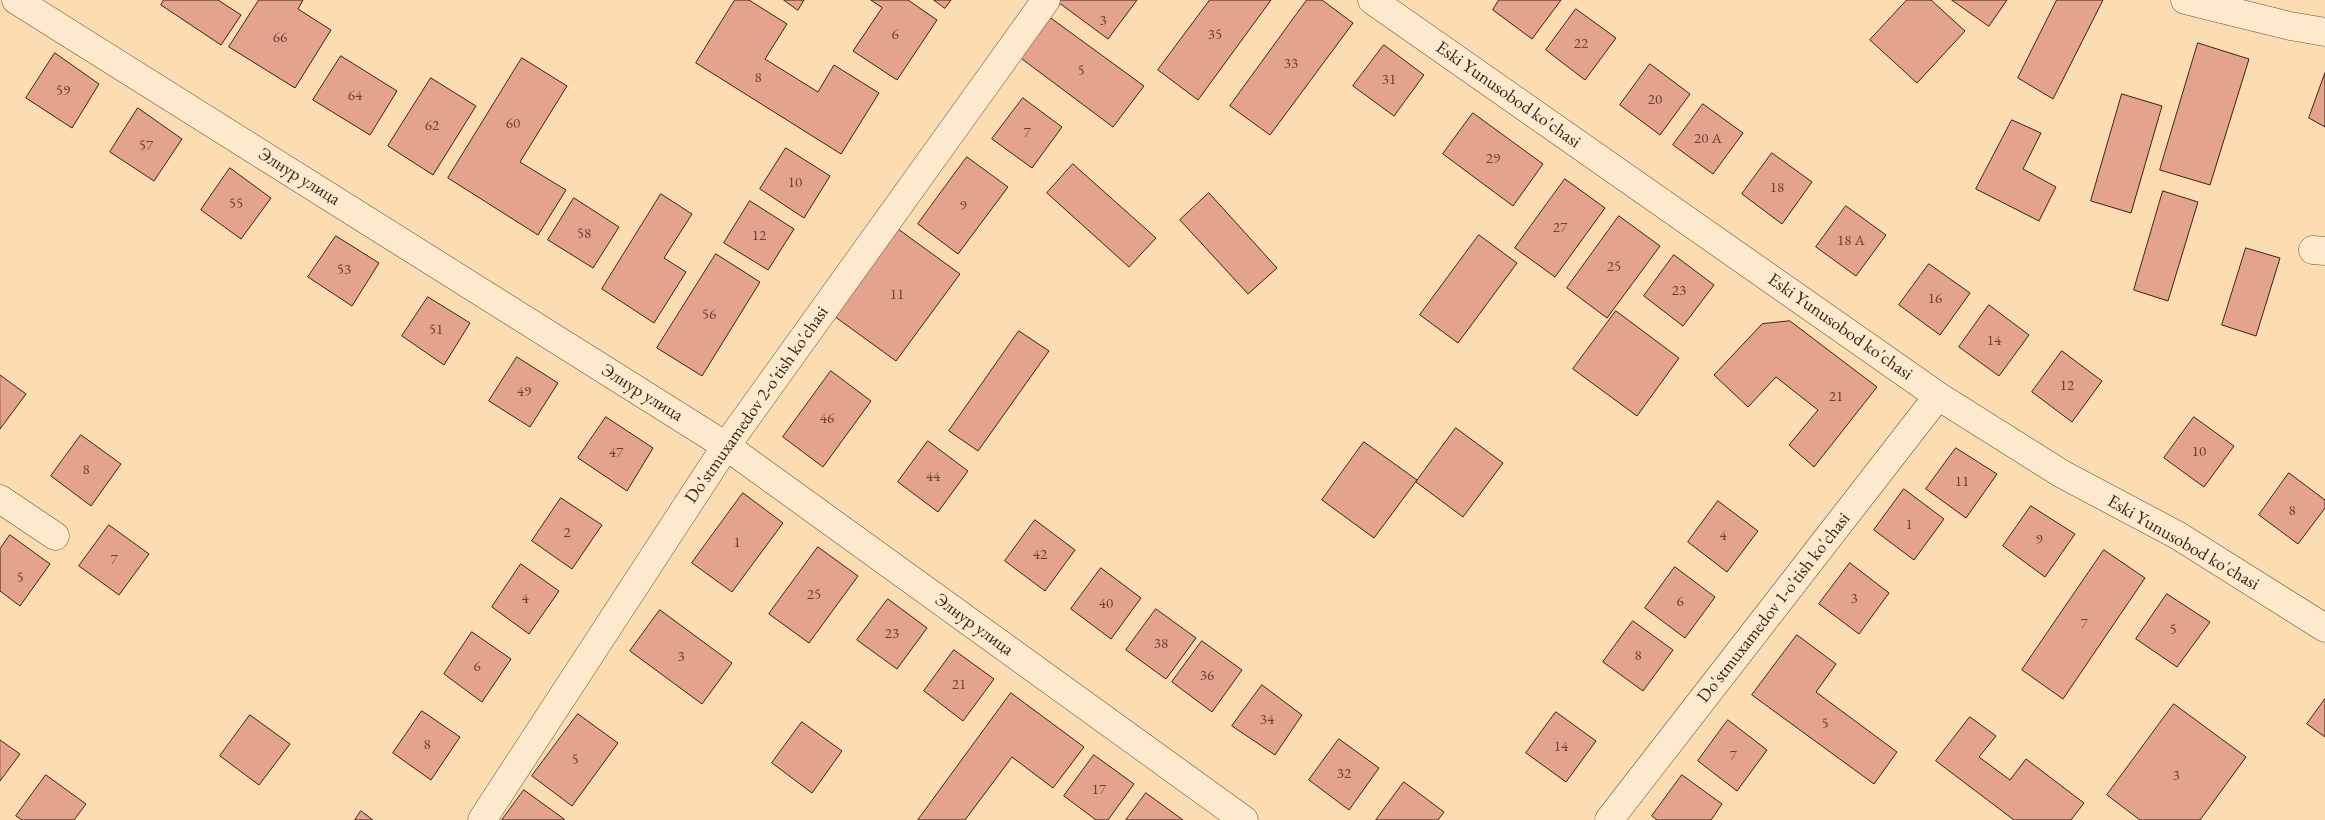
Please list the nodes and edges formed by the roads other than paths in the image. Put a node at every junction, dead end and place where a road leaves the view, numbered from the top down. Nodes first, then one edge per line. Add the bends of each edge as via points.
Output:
1 (16, 0) edge
2 (1046, 0) edge
3 (1372, 0) edge
4 (2185, 0) edge
5 (2325, 32) edge
6 (1938, 396) junction
7 (726, 446) junction
8 (0, 499) edge
9 (55, 536) dead end
10 (2325, 628) edge
11 (482, 820) edge
12 (1244, 820) edge
13 (1609, 820) edge

1 - 7 street, Элнур улица
2 - 7 street, Do'stmuxamedov 2-o'tish ko'chasi
3 - 6 street, Eski Yunusobod ko'chasi
4 - 5 street
6 - 10 street, Eski Yunusobod ko'chasi via 2062,474 2177,535
6 - 13 street, Do'stmuxamedov 1-o'tish ko'chasi
7 - 11 street, Do'stmuxamedov 2-o'tish ko'chasi
7 - 12 street, Элнур улица
8 - 9 street

